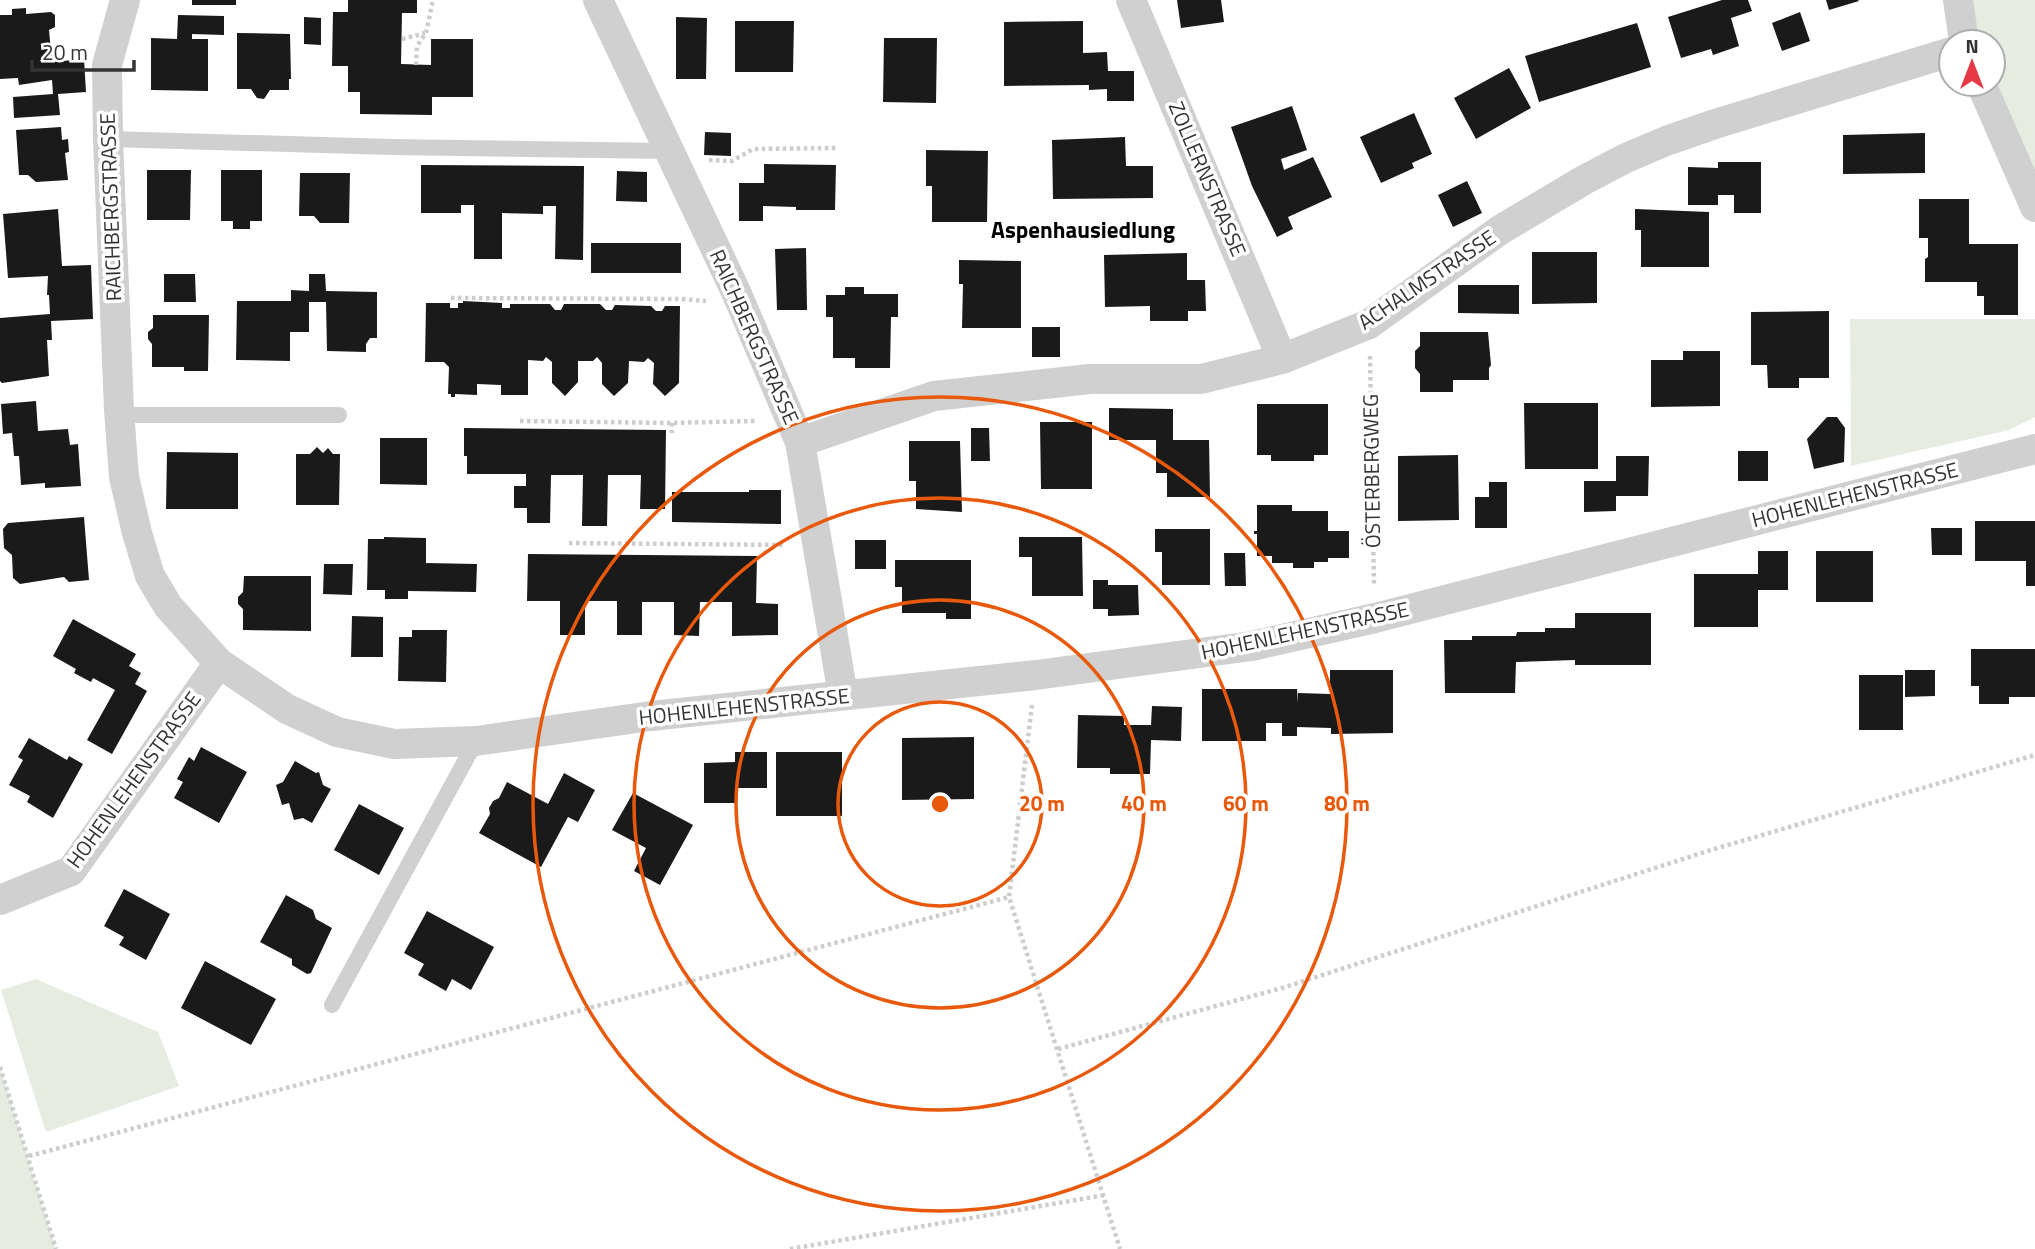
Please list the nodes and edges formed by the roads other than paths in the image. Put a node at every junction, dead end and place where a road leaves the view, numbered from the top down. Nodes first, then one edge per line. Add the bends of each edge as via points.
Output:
1 (125, 0) edge
2 (598, 0) edge
3 (1131, 0) edge
4 (1958, 0) edge
5 (1962, 28) edge
6 (1937, 56) edge
7 (1987, 98) edge
8 (108, 139) junction
9 (675, 161) junction
10 (2035, 207) edge
11 (1282, 359) junction
12 (119, 415) junction
13 (340, 415) dead end
14 (796, 431) junction
15 (2035, 449) edge
16 (219, 663) junction
17 (843, 695) junction
18 (476, 741) junction
19 (394, 744) joint
20 (0, 900) edge
21 (332, 1005) dead end

1 - 8 street, RAICHBERGSTRASSE via 107,65
2 - 9 street, RAICHBERGSTRASSE
3 - 11 street, ZOLLERNSTRASSE
4 - 5 street
6 - 11 street, ACHALMSTRASSE via 1738,117 1626,158 1500,230 1369,324
7 - 10 street
8 - 9 lane
8 - 12 street, RAICHBERGSTRASSE
9 - 14 street, RAICHBERGSTRASSE
11 - 14 street, ACHALMSTRASSE via 1201,379 1090,379 934,396
12 - 13 lane
12 - 16 street, RAICHBERGSTRASSE via 124,477 150,576 168,606
14 - 17 street, RAICHBERGSTRASSE
15 - 17 street, HOHENLEHENSTRASSE via 1252,646
16 - 19 street, RAICHBERGSTRASSE via 287,709 337,732
16 - 20 street, HOHENLEHENSTRASSE via 71,871
17 - 18 street, HOHENLEHENSTRASSE
18 - 19 street, HOHENLEHENSTRASSE
18 - 21 lane

